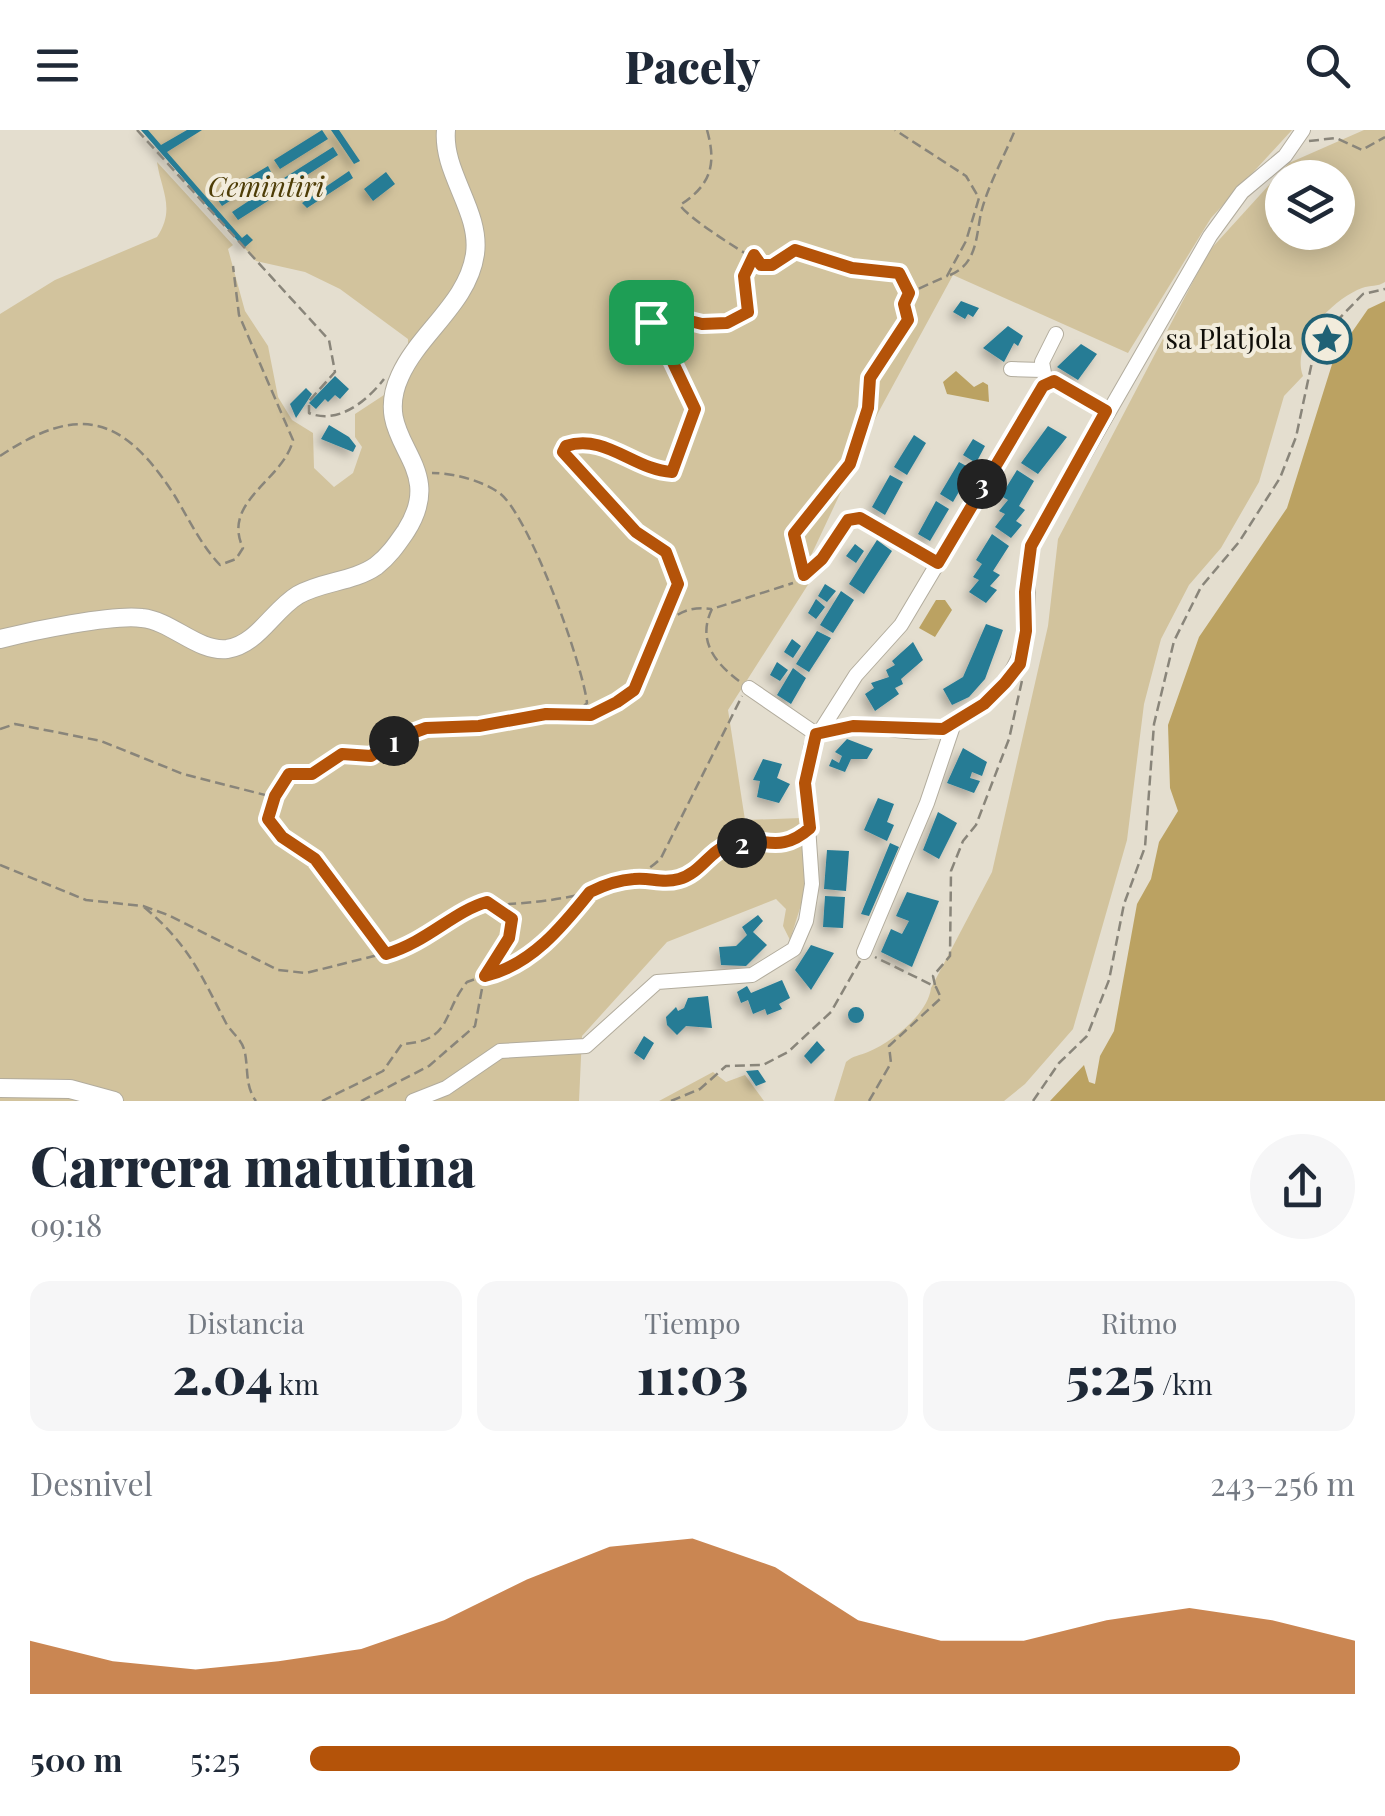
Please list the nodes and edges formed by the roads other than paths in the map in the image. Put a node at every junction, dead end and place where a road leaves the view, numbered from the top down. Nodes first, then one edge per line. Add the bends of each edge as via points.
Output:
1 (446, 130) edge
2 (1302, 133) edge
3 (1056, 334) dead end
4 (1011, 369) dead end
5 (1044, 377) junction
6 (1106, 411) junction
7 (938, 563) junction
8 (804, 575) road end
9 (0, 639) edge
10 (749, 688) road end
11 (948, 730) junction
12 (816, 734) junction
13 (864, 952) road end
14 (0, 1088) edge
15 (114, 1101) edge
16 (413, 1101) edge

1 - 9 main road via 475,252 459,293 400,373 394,393 394,424 419,474 420,502 394,548 380,563 299,594 237,646 213,648 142,618
2 - 6 street via 1242,192 1210,236
3 - 5 street via 1046,348
4 - 5 street
5 - 6 street
5 - 7 street
6 - 11 street via 1031,546 1020,664 984,704
7 - 8 street via 860,518 848,520
7 - 12 street via 901,625
10 - 12 street
11 - 12 street via 853,726
11 - 13 street via 927,803
12 - 16 street via 805,783 812,884 794,949 752,976 658,982 586,1046 500,1050 446,1088
14 - 15 main road via 70,1089

